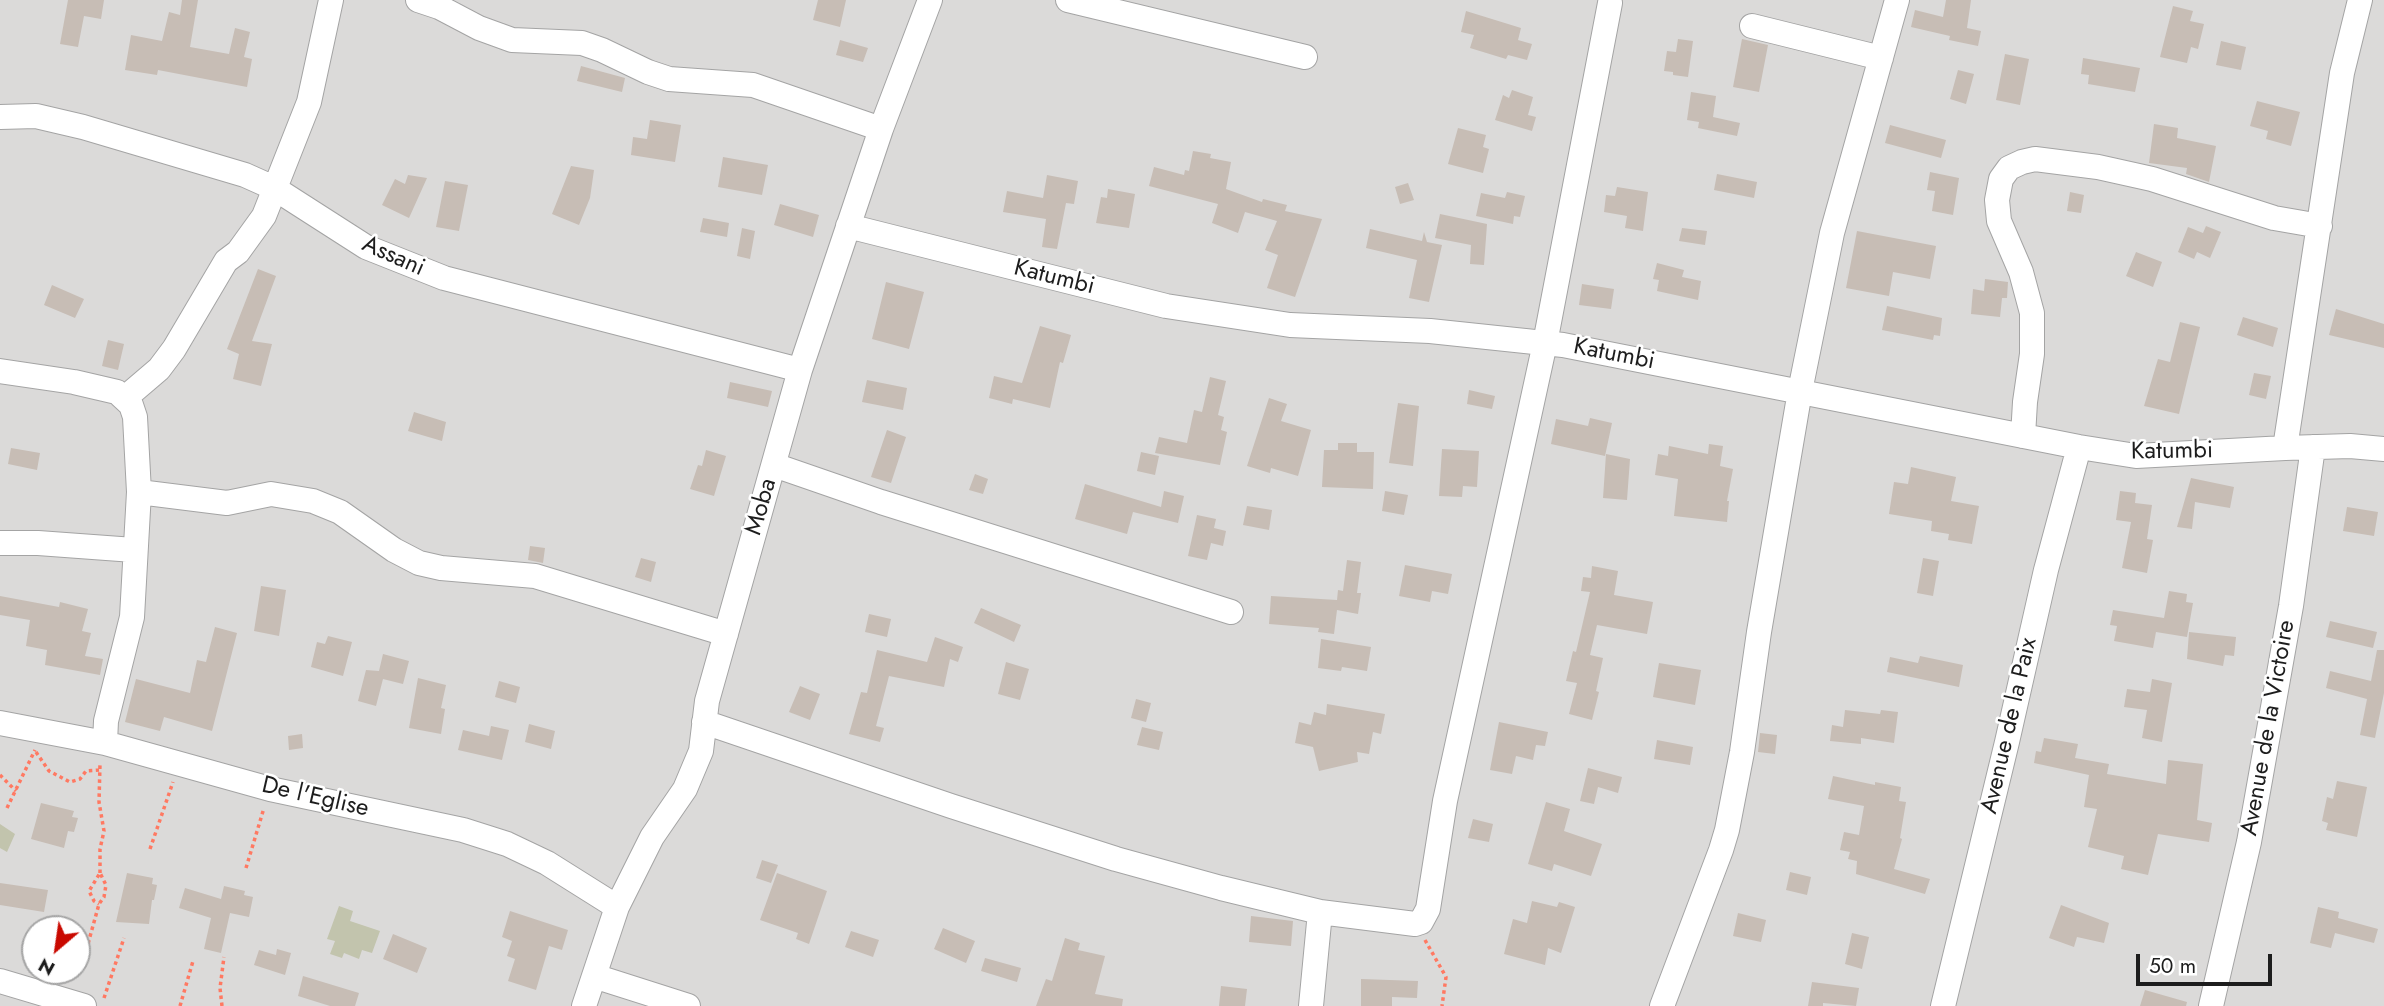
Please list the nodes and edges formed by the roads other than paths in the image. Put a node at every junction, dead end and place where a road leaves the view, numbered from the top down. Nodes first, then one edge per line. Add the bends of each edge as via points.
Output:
1 (331, 0) edge
2 (418, 0) edge
3 (930, 0) edge
4 (1068, 0) edge
5 (1897, 0) edge
6 (2360, 0) edge
7 (1610, 3) dead end
8 (1752, 26) dead end
9 (1305, 57) dead end
10 (1881, 58) junction
11 (0, 117) edge
12 (881, 129) junction
13 (274, 188) junction
14 (848, 226) junction
15 (2319, 226) junction
16 (1545, 343) junction
17 (800, 370) junction
18 (0, 372) edge
19 (1800, 391) junction
20 (125, 398) junction
21 (2023, 436) junction
22 (2079, 447) junction
23 (2313, 447) junction
24 (2285, 448) junction
25 (2384, 449) edge
26 (774, 465) junction
27 (139, 492) junction
28 (0, 543) edge
29 (134, 550) junction
30 (1231, 611) dead end
31 (726, 634) junction
32 (704, 722) junction
33 (0, 723) edge
34 (105, 743) junction
35 (617, 907) junction
36 (1320, 912) junction
37 (594, 976) junction
38 (0, 981) edge
39 (84, 1006) edge
40 (584, 1006) edge
41 (688, 1006) edge
42 (1311, 1006) edge
43 (1662, 1006) edge
44 (1943, 1006) edge
45 (2211, 1006) edge

1 - 13 street via 310,102
2 - 12 street via 512,40 582,43 669,79 753,85
3 - 12 street, Moba
4 - 9 street
5 - 10 street
6 - 15 street via 2342,73
7 - 16 street
8 - 10 street
10 - 19 street via 1832,233
11 - 13 street, Assani via 36,116 83,127 245,175
12 - 14 street, Moba
13 - 17 street, Assani via 366,247 444,278
13 - 20 street via 264,216 226,261 174,349 159,369
14 - 16 street, Katumbi via 1166,306 1290,325 1430,331
14 - 17 street, Moba
15 - 21 street via 2274,218 2098,167 2035,159 2010,168 2001,179 1999,221 2032,313
15 - 24 street
16 - 19 street, Katumbi
16 - 36 street via 1445,801 1425,918 1415,924
17 - 26 street, Moba
18 - 20 street via 92,385
19 - 21 street, Katumbi
19 - 43 street via 1727,830
20 - 27 street via 135,417
21 - 22 street, Katumbi
22 - 24 street, Katumbi via 2136,456
22 - 44 street, Avenue de la Paix
23 - 24 street, Katumbi
23 - 25 street, Katumbi
23 - 45 street, Avenue de la Victoire via 2291,606 2249,842
26 - 30 street
26 - 31 street, Moba
27 - 29 street
27 - 31 street via 226,503 271,494 313,501 340,512 419,562 535,576
28 - 29 street
29 - 34 street via 132,617 106,721
31 - 32 street, Moba
32 - 35 street, Moba via 701,751 685,789 652,837
32 - 36 street via 1116,859
33 - 34 street, De l'Eglise via 38,740
34 - 35 street, De l'Eglise via 270,789 464,830 547,863
35 - 37 street, Moba
36 - 42 street
37 - 40 street, Moba
37 - 41 street
38 - 39 street

